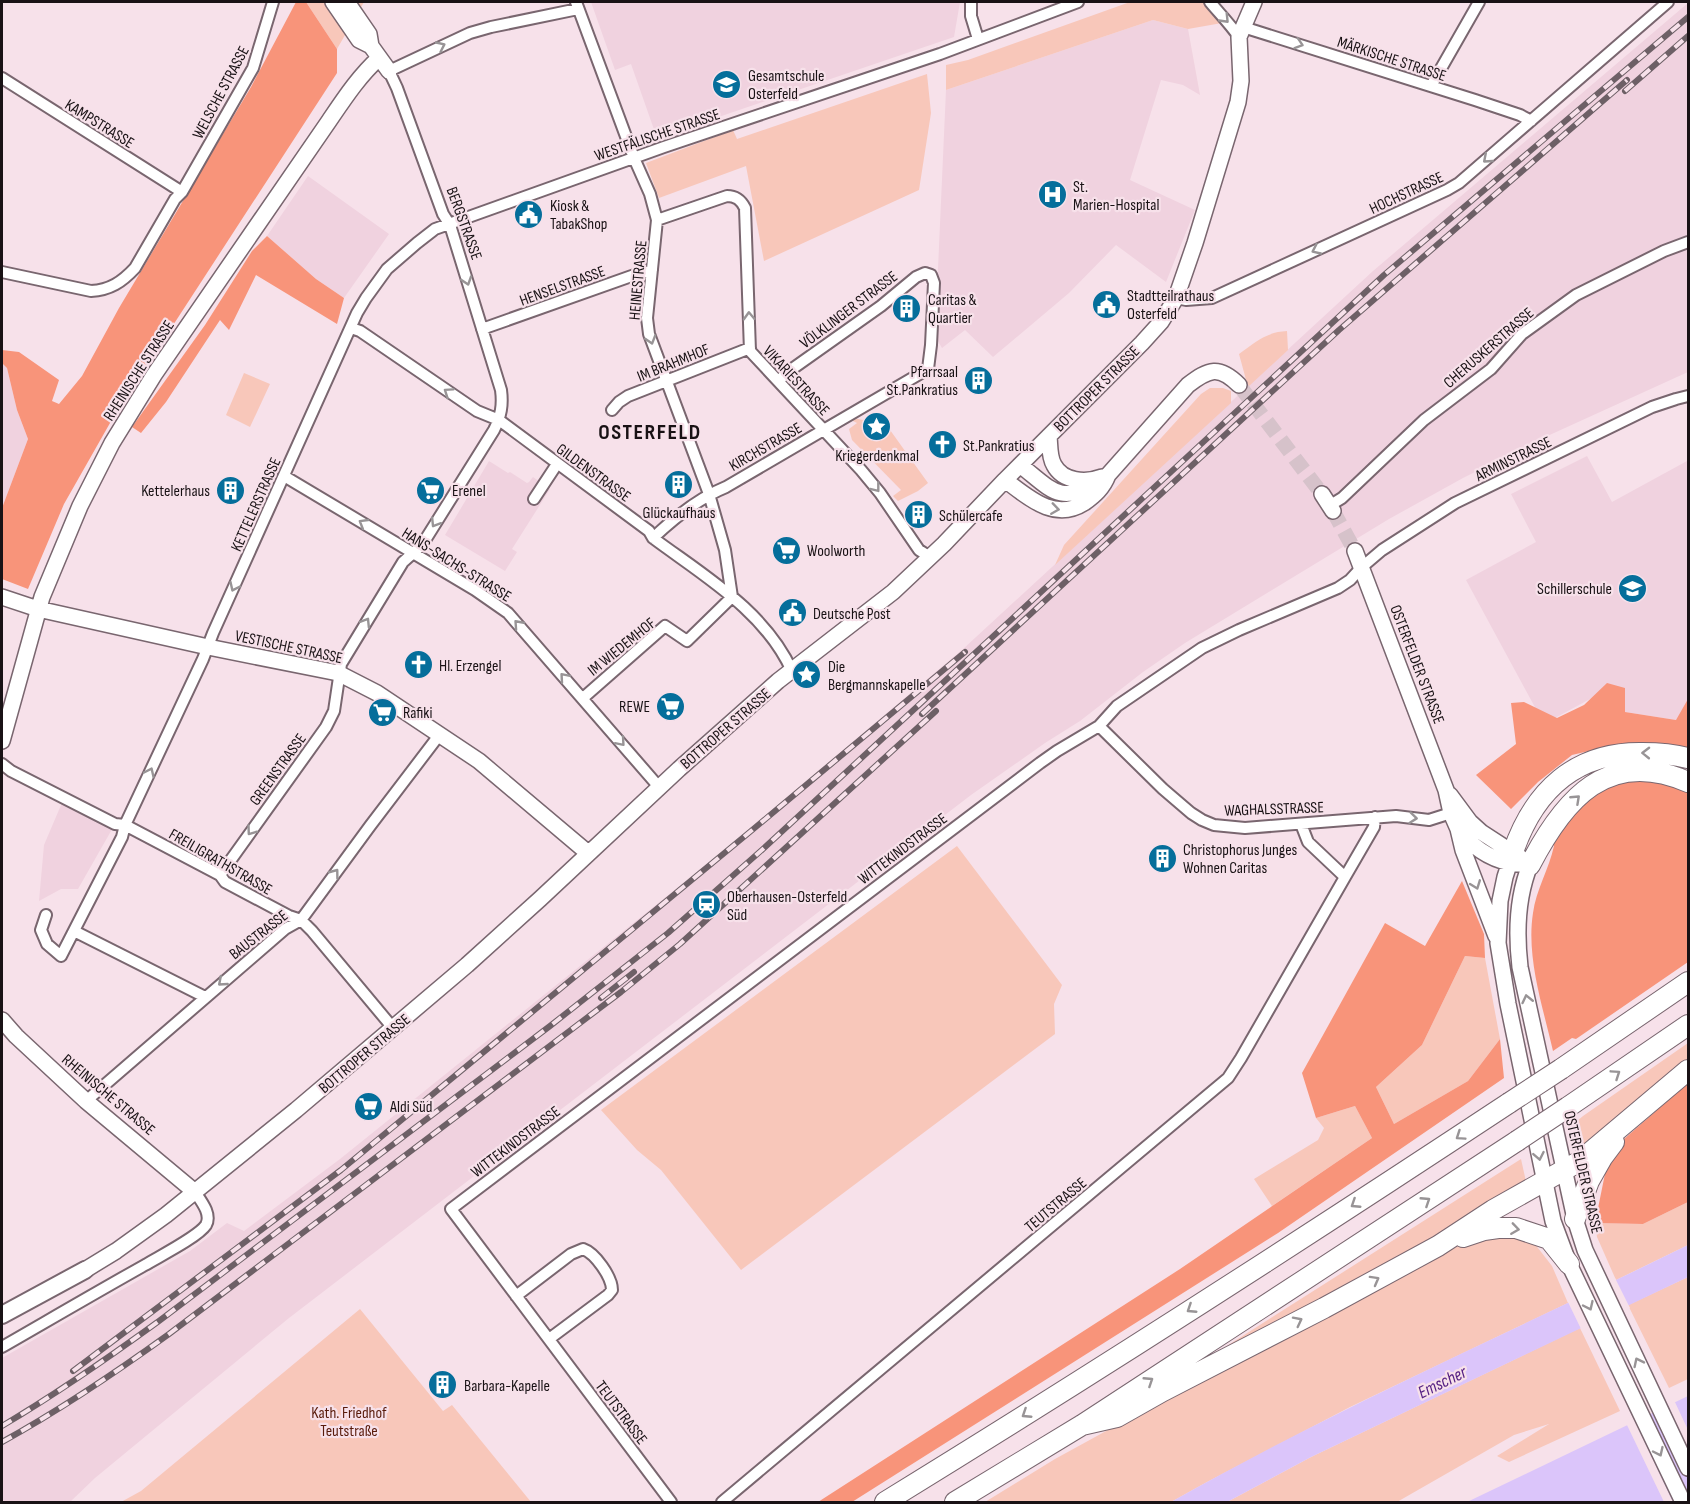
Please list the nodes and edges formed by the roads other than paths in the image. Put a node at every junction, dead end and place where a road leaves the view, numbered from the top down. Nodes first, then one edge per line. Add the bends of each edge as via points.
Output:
1 (273, 2) edge
2 (333, 2) edge
3 (347, 2) edge
4 (971, 2) edge
5 (1078, 2) edge
6 (1210, 2) edge
7 (1254, 2) edge
8 (1479, 2) edge
9 (1668, 2) edge
10 (577, 5) edge
11 (1241, 32) junction
12 (978, 39) junction
13 (375, 52) junction
14 (388, 71) junction
15 (2, 78) edge
16 (1431, 86) junction
17 (1531, 121) junction
18 (634, 158) junction
19 (182, 192) junction
20 (657, 220) junction
21 (450, 225) junction
22 (1689, 242) edge
23 (652, 270) junction
24 (2, 272) edge
25 (934, 283) joint
26 (1176, 298) junction
27 (351, 328) junction
28 (482, 329) junction
29 (750, 348) junction
30 (665, 381) junction
31 (779, 381) junction
32 (1239, 385) tunnel mouth
33 (1689, 396) edge
34 (612, 410) dead end
35 (499, 420) junction
36 (822, 430) junction
37 (1048, 436) junction
38 (557, 464) junction
39 (1020, 465) junction
40 (1108, 475) junction
41 (284, 476) junction
42 (1005, 480) junction
43 (709, 494) junction
44 (534, 499) dead end
45 (1328, 504) dead end
46 (653, 538) junction
47 (1355, 551) tunnel mouth
48 (413, 553) junction
49 (930, 557) junction
50 (1362, 567) junction
51 (2, 597) edge
52 (732, 597) junction
53 (39, 609) junction
54 (208, 647) junction
55 (792, 671) junction
56 (338, 673) junction
57 (583, 698) junction
58 (1099, 726) junction
59 (440, 735) junction
60 (2, 741) edge
61 (1689, 758) edge
62 (2, 764) edge
63 (1689, 782) edge
64 (659, 788) junction
65 (1446, 790) junction
66 (1451, 813) junction
67 (1375, 817) junction
68 (1301, 824) junction
69 (125, 825) junction
70 (1458, 829) junction
71 (588, 853) junction
72 (1511, 858) junction
73 (1530, 865) junction
74 (220, 875) junction
75 (1345, 877) junction
76 (46, 915) dead end
77 (301, 920) junction
78 (74, 931) junction
79 (1498, 943) junction
80 (1689, 969) edge
81 (1689, 982) edge
82 (205, 997) junction
83 (1652, 1007) junction
84 (2, 1020) edge
85 (1689, 1025) edge
86 (393, 1028) junction
87 (1689, 1070) edge
88 (86, 1101) junction
89 (1630, 1120) junction
90 (1564, 1170) junction
91 (1544, 1181) junction
92 (195, 1192) junction
93 (451, 1209) joint
94 (1575, 1219) junction
95 (1438, 1246) junction
96 (1571, 1268) junction
97 (85, 1270) joint
98 (516, 1296) junction
99 (2, 1315) edge
100 (549, 1339) junction
101 (2, 1347) edge
102 (1082, 1425) junction
103 (1689, 1468) edge
104 (670, 1503) edge
105 (722, 1503) edge
106 (885, 1503) edge
107 (955, 1503) edge
108 (1683, 1503) edge

1 - 19 street, WELSCHE STRASSE via 253,68
2 - 13 main road, BERGSTRASSE via 359,40
3 - 13 main road, BERGSTRASSE via 369,34
4 - 12 street
5 - 12 street, WESTFÄLISCHE STRASSE
6 -> 11 street
7 - 11 main road, BOTTROPER STRASSE
8 - 16 street
9 - 17 street, HOCHSTRASSE
14 -> 10 street via 470,33
10 - 18 street, HEINESTRASSE
11 -> 16 street, MÄRKISCHE STRASSE
11 - 26 main road, BOTTROPER STRASSE via 1238,102
12 - 18 street, WESTFÄLISCHE STRASSE
13 - 14 main road, BERGSTRASSE
13 - 53 main road, RHEINISCHE STRASSE via 368,68 124,423 80,506
14 - 21 street, BERGSTRASSE
15 - 19 street, KAMPSTRASSE
16 - 17 street, MÄRKISCHE STRASSE
17 -> 26 street, HOCHSTRASSE via 1447,190 1212,298
18 - 20 street, HEINESTRASSE
18 - 21 street, WESTFÄLISCHE STRASSE
19 - 24 street, WELSCHE STRASSE via 135,268 117,285 91,291
20 - 23 street, HEINESTRASSE
29 -> 20 street, VIKARIESTRASSE via 742,202 727,196
21 - 27 street, KETTELERSTRASSE via 435,230 387,269
21 -> 28 street, BERGSTRASSE
22 - 45 street, CHERUSKERSTRASSE via 1576,295 1522,334 1491,369 1424,420 1342,498
23 - 28 street, HENSELSTRASSE
23 -> 30 street, HEINESTRASSE via 648,328
25 - 31 street, VÖLKLINGER STRASSE via 928,273 916,276
25 - 36 street, KIRCHSTRASSE via 928,369
26 - 37 main road, BOTTROPER STRASSE via 1142,343
35 -> 27 street, GILDENSTRASSE via 477,411
27 - 41 street, KETTELERSTRASSE
28 - 35 street, BERGSTRASSE via 501,390
29 - 30 street, IM BRAHMHOF
29 - 31 street, VIKARIESTRASSE
30 - 34 street, IM BRAHMHOF via 628,396
30 - 43 street, HEINESTRASSE
31 - 36 street, VIKARIESTRASSE
32 - 40 main road via 1222,372 1197,379
33 - 50 street, ARMINSTRASSE via 1652,407 1480,490 1430,518
35 - 38 street, GILDENSTRASSE
35 -> 48 street via 422,545
36 - 43 street, KIRCHSTRASSE
36 -> 49 street, VIKARIESTRASSE via 880,493 919,550
37 - 39 main road, BOTTROPER STRASSE
37 - 40 main road via 1051,458 1058,471 1077,480
38 - 44 street
38 - 46 street, GILDENSTRASSE via 649,531
39 - 40 main road via 1050,489 1063,494 1086,490
39 - 42 main road, BOTTROPER STRASSE
42 -> 40 main road via 1040,506 1059,511 1093,497
48 -> 41 street, HANS-SACHS-STRASSE
41 -> 54 street, KETTELERSTRASSE
42 - 49 main road, BOTTROPER STRASSE
43 - 46 street, KIRCHSTRASSE
43 - 52 street, HEINESTRASSE via 725,550
46 - 52 street, GILDENSTRASSE
47 - 50 main road, OSTERFELDER STRASSE
56 -> 48 street via 403,562
57 -> 48 street, HANS-SACHS-STRASSE via 514,619
49 - 55 main road, BOTTROPER STRASSE via 884,599
50 - 58 street, WITTEKINDSTRASSE via 1338,588 1202,648 1118,706
50 - 65 main road, OSTERFELDER STRASSE
51 - 53 main road, VESTISCHE STRASSE
52 - 55 street, GILDENSTRASSE via 776,644
52 - 57 street, IM WIEDEMHOF via 687,641 665,626
53 - 54 main road, VESTISCHE STRASSE
53 - 60 main road, RHEINISCHE STRASSE
54 - 56 main road, VESTISCHE STRASSE
69 -> 54 street, KETTELERSTRASSE
55 - 64 main road, BOTTROPER STRASSE
56 - 59 main road, VESTISCHE STRASSE via 377,693
56 -> 74 street, GREENSTRASSE via 334,711 326,728
57 -> 64 street, HANS-SACHS-STRASSE
58 - 68 street, WAGHALSSTRASSE via 1163,789 1202,820 1229,827
58 - 93 street, WITTEKINDSTRASSE via 1040,763
59 - 71 main road, VESTISCHE STRASSE via 491,769
77 -> 59 street, BAUSTRASSE
61 -> 72 highway via 1661,753 1617,753 1576,768 1550,788 1534,808 1520,831
62 - 69 street, FREILIGRATHSTRASSE via 115,824
73 -> 63 highway via 1559,816 1603,778 1631,771 1653,772
64 - 71 main road, BOTTROPER STRASSE
65 - 66 main road, OSTERFELDER STRASSE
65 - 72 main road, OSTERFELDER STRASSE via 1470,822
67 -> 66 street, WAGHALSSTRASSE via 1428,820
66 - 70 main road, OSTERFELDER STRASSE
67 - 68 street, WAGHALSSTRASSE
67 - 75 street, TEUTSTRASSE via 1374,827
68 - 75 street via 1308,842
69 - 74 street, FREILIGRATHSTRASSE
69 - 78 street, KETTELERSTRASSE
70 - 72 main road, OSTERFELDER STRASSE via 1469,842 1499,861
70 -> 79 main road, OSTERFELDER STRASSE
71 - 86 main road, BOTTROPER STRASSE
72 - 73 main road, OSTERFELDER STRASSE
72 - 79 main road, OSTERFELDER STRASSE via 1500,901
90 -> 73 main road, OSTERFELDER STRASSE via 1520,959 1519,910
74 - 77 street, FREILIGRATHSTRASSE via 225,882
75 - 105 street, TEUTSTRASSE via 1228,1078
76 - 78 street, KETTELERSTRASSE via 41,930 47,944 61,956
77 -> 82 street, BAUSTRASSE
77 - 86 street, FREILIGRATHSTRASSE
78 - 82 street
79 -> 91 main road, OSTERFELDER STRASSE
80 - 83 highway via 1664,987
81 - 83 highway
82 - 88 street, BAUSTRASSE
83 -> 106 highway, bridge via 1374,1192
84 - 88 main road, RHEINISCHE STRASSE
102 -> 85 highway, bridge
86 - 92 main road, BOTTROPER STRASSE
87 - 89 highway
88 - 92 main road, RHEINISCHE STRASSE
89 - 90 highway
89 - 94 highway via 1589,1181
90 - 91 highway
90 - 94 main road, OSTERFELDER STRASSE
91 - 95 highway
91 - 96 main road, OSTERFELDER STRASSE via 1553,1221
92 - 97 main road, BOTTROPER STRASSE
92 - 101 street via 208,1218 198,1233
93 - 98 street, TEUTSTRASSE
103 -> 94 main road, OSTERFELDER STRASSE via 1591,1264
95 -> 96 highway via 1484,1230 1516,1228 1549,1239
102 -> 95 highway via 1117,1417
96 -> 108 main road, OSTERFELDER STRASSE
97 - 99 main road, BOTTROPER STRASSE
98 - 100 street, TEUTSTRASSE
98 - 100 street via 571,1254 583,1249 591,1253 610,1279 612,1290
100 - 104 street, TEUTSTRASSE
102 - 107 highway

